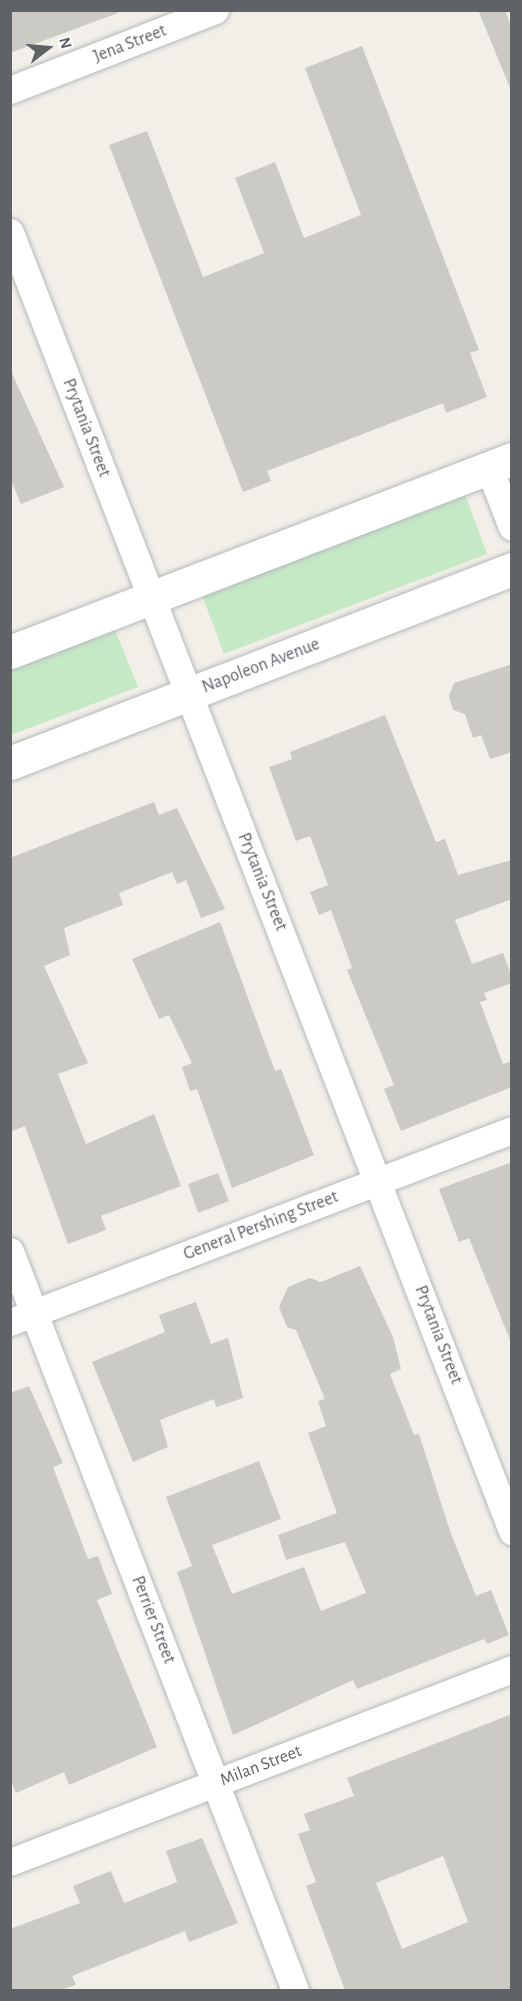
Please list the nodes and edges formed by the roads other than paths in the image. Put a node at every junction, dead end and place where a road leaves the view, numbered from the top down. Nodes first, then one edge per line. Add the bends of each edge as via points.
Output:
1 (215, 10) edge
2 (10, 90) edge
3 (10, 232) edge
4 (500, 463) edge
5 (512, 526) edge
6 (512, 570) edge
7 (151, 598) junction
8 (10, 652) edge
9 (188, 694) junction
10 (10, 763) edge
11 (512, 1130) edge
12 (380, 1180) junction
13 (10, 1251) edge
14 (22, 1318) edge
15 (512, 1531) edge
16 (512, 1669) edge
17 (215, 1783) junction
18 (10, 1862) edge
19 (295, 1990) edge

1 - 2 street, Jena Street
3 - 7 street, Prytania Street
4 - 5 street
4 - 7 street
6 - 9 street, Napoleon Avenue
7 - 8 street
7 - 9 street, Prytania Street
9 - 10 street, Napoleon Avenue
9 - 12 street, Prytania Street
11 - 12 street, General Pershing Street
12 - 14 street, General Pershing Street
12 - 15 street, Prytania Street
13 - 14 street, Perrier Street
14 - 17 street, Perrier Street
16 - 17 street, Milan Street
17 - 18 street, Milan Street
17 - 19 street, Perrier Street

